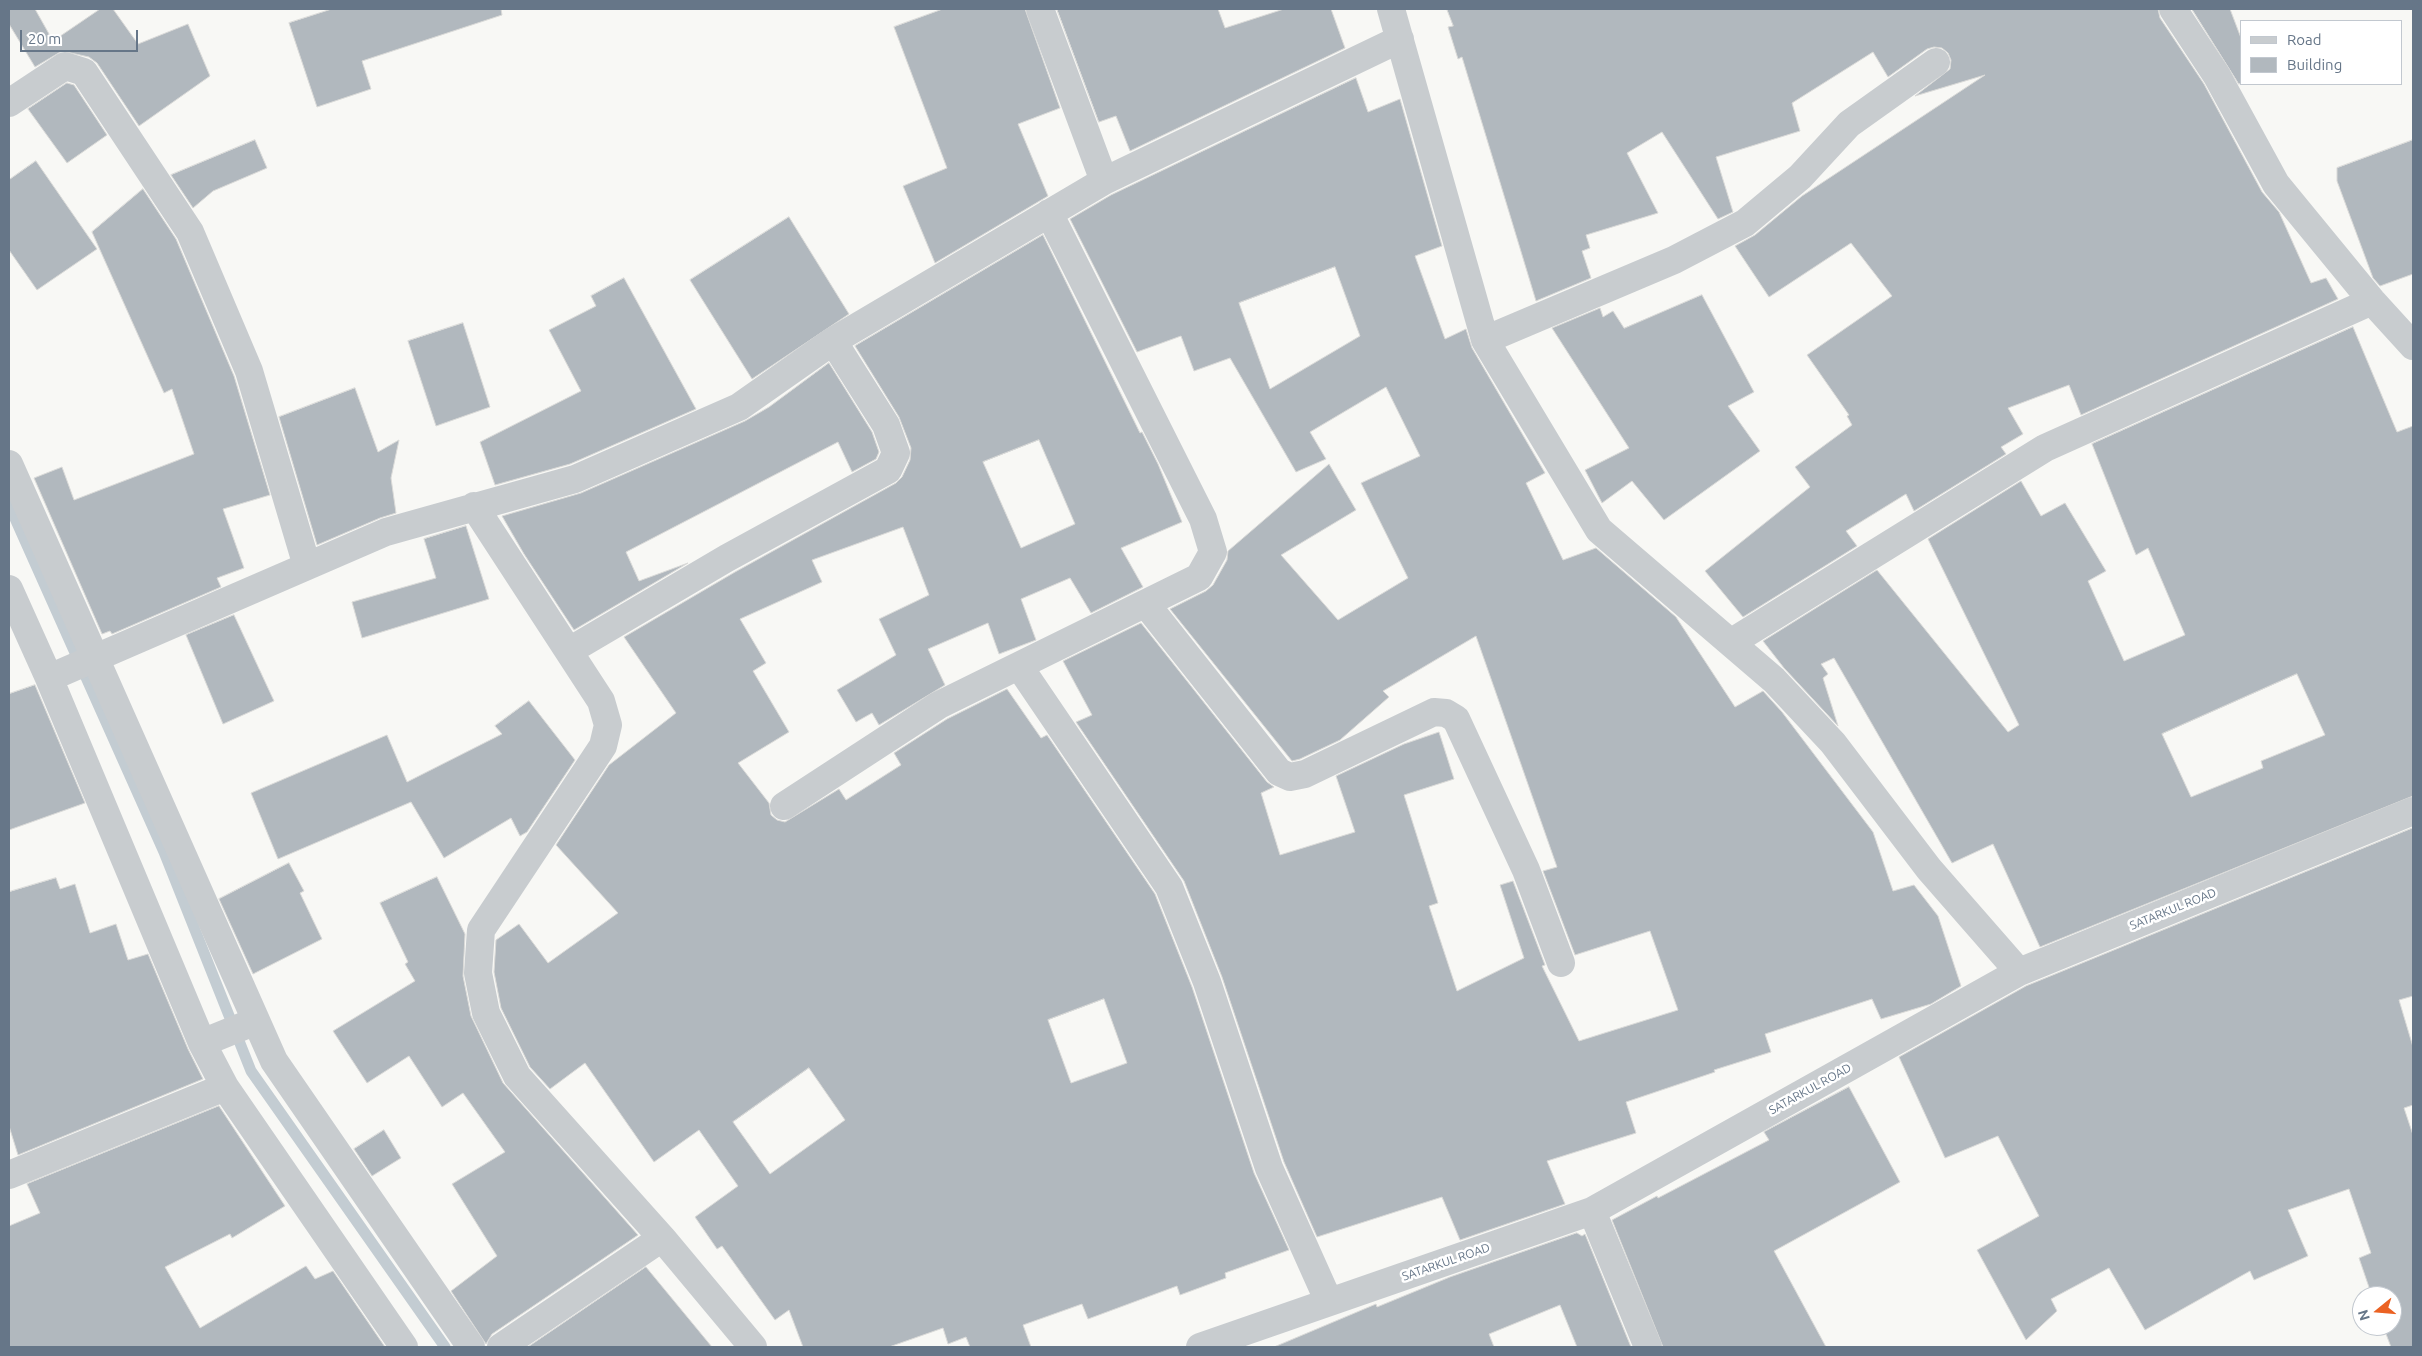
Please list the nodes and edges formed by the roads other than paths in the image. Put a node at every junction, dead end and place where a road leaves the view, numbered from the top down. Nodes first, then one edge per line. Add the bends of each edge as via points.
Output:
1 (1040, 9) edge
2 (1391, 9) edge
3 (2173, 9) edge
4 (1400, 39) junction
5 (1936, 62) dead end
6 (9, 103) edge
7 (1104, 181) junction
8 (1049, 213) junction
9 (2372, 301) junction
10 (1486, 340) junction
11 (833, 341) junction
12 (2413, 346) edge
13 (9, 464) edge
14 (474, 506) junction
15 (307, 566) junction
16 (9, 589) edge
17 (1146, 604) junction
18 (1732, 642) junction
19 (569, 651) junction
20 (97, 658) junction
21 (1019, 666) junction
22 (49, 678) junction
23 (784, 806) dead end
24 (2413, 811) edge
25 (1561, 963) dead end
26 (2019, 972) junction
27 (256, 1021) junction
28 (202, 1044) junction
29 (225, 1087) junction
30 (9, 1175) edge
31 (1592, 1211) junction
32 (662, 1238) junction
33 (1329, 1302) junction
34 (404, 1347) edge
35 (471, 1347) edge
36 (501, 1347) edge
37 (753, 1347) edge
38 (1200, 1347) edge
39 (1648, 1347) edge

1 - 7 street
2 - 4 street
3 - 9 street via 2217,76 2276,184
4 - 7 street
4 - 10 street
5 - 10 street via 1849,124 1800,176 1745,224 1674,260
6 - 15 street via 65,66 84,72 190,232 248,371
7 - 8 street
8 - 11 street
8 - 17 street via 1203,519 1213,552 1199,577
9 - 12 street
9 - 18 street via 2045,448
10 - 18 street via 1599,530
11 - 14 street via 739,407 575,479
11 - 19 street via 886,425 896,453 888,470 727,558
13 - 20 street
14 - 15 street via 386,532
14 - 19 street
15 - 20 street
16 - 22 street
17 - 21 street
17 - 25 street via 1279,772 1290,777 1305,774 1434,712 1446,712 1456,719 1526,870
18 - 26 street via 1774,680 1833,743 1929,869
19 - 32 street via 601,701 608,725 603,746 481,930 478,973 486,1013 517,1076
20 - 22 street
20 - 27 street
21 - 23 street via 939,705
21 - 33 street via 1169,887 1206,982 1269,1168
22 - 28 street
24 - 26 street, SATARKUL ROAD
26 - 31 street, SATARKUL ROAD
27 - 28 street
27 - 35 street via 274,1061
28 - 29 street
29 - 30 street
29 - 34 street
31 - 33 street, SATARKUL ROAD
31 - 39 street
32 - 36 street
32 - 37 street
33 - 38 street, SATARKUL ROAD

